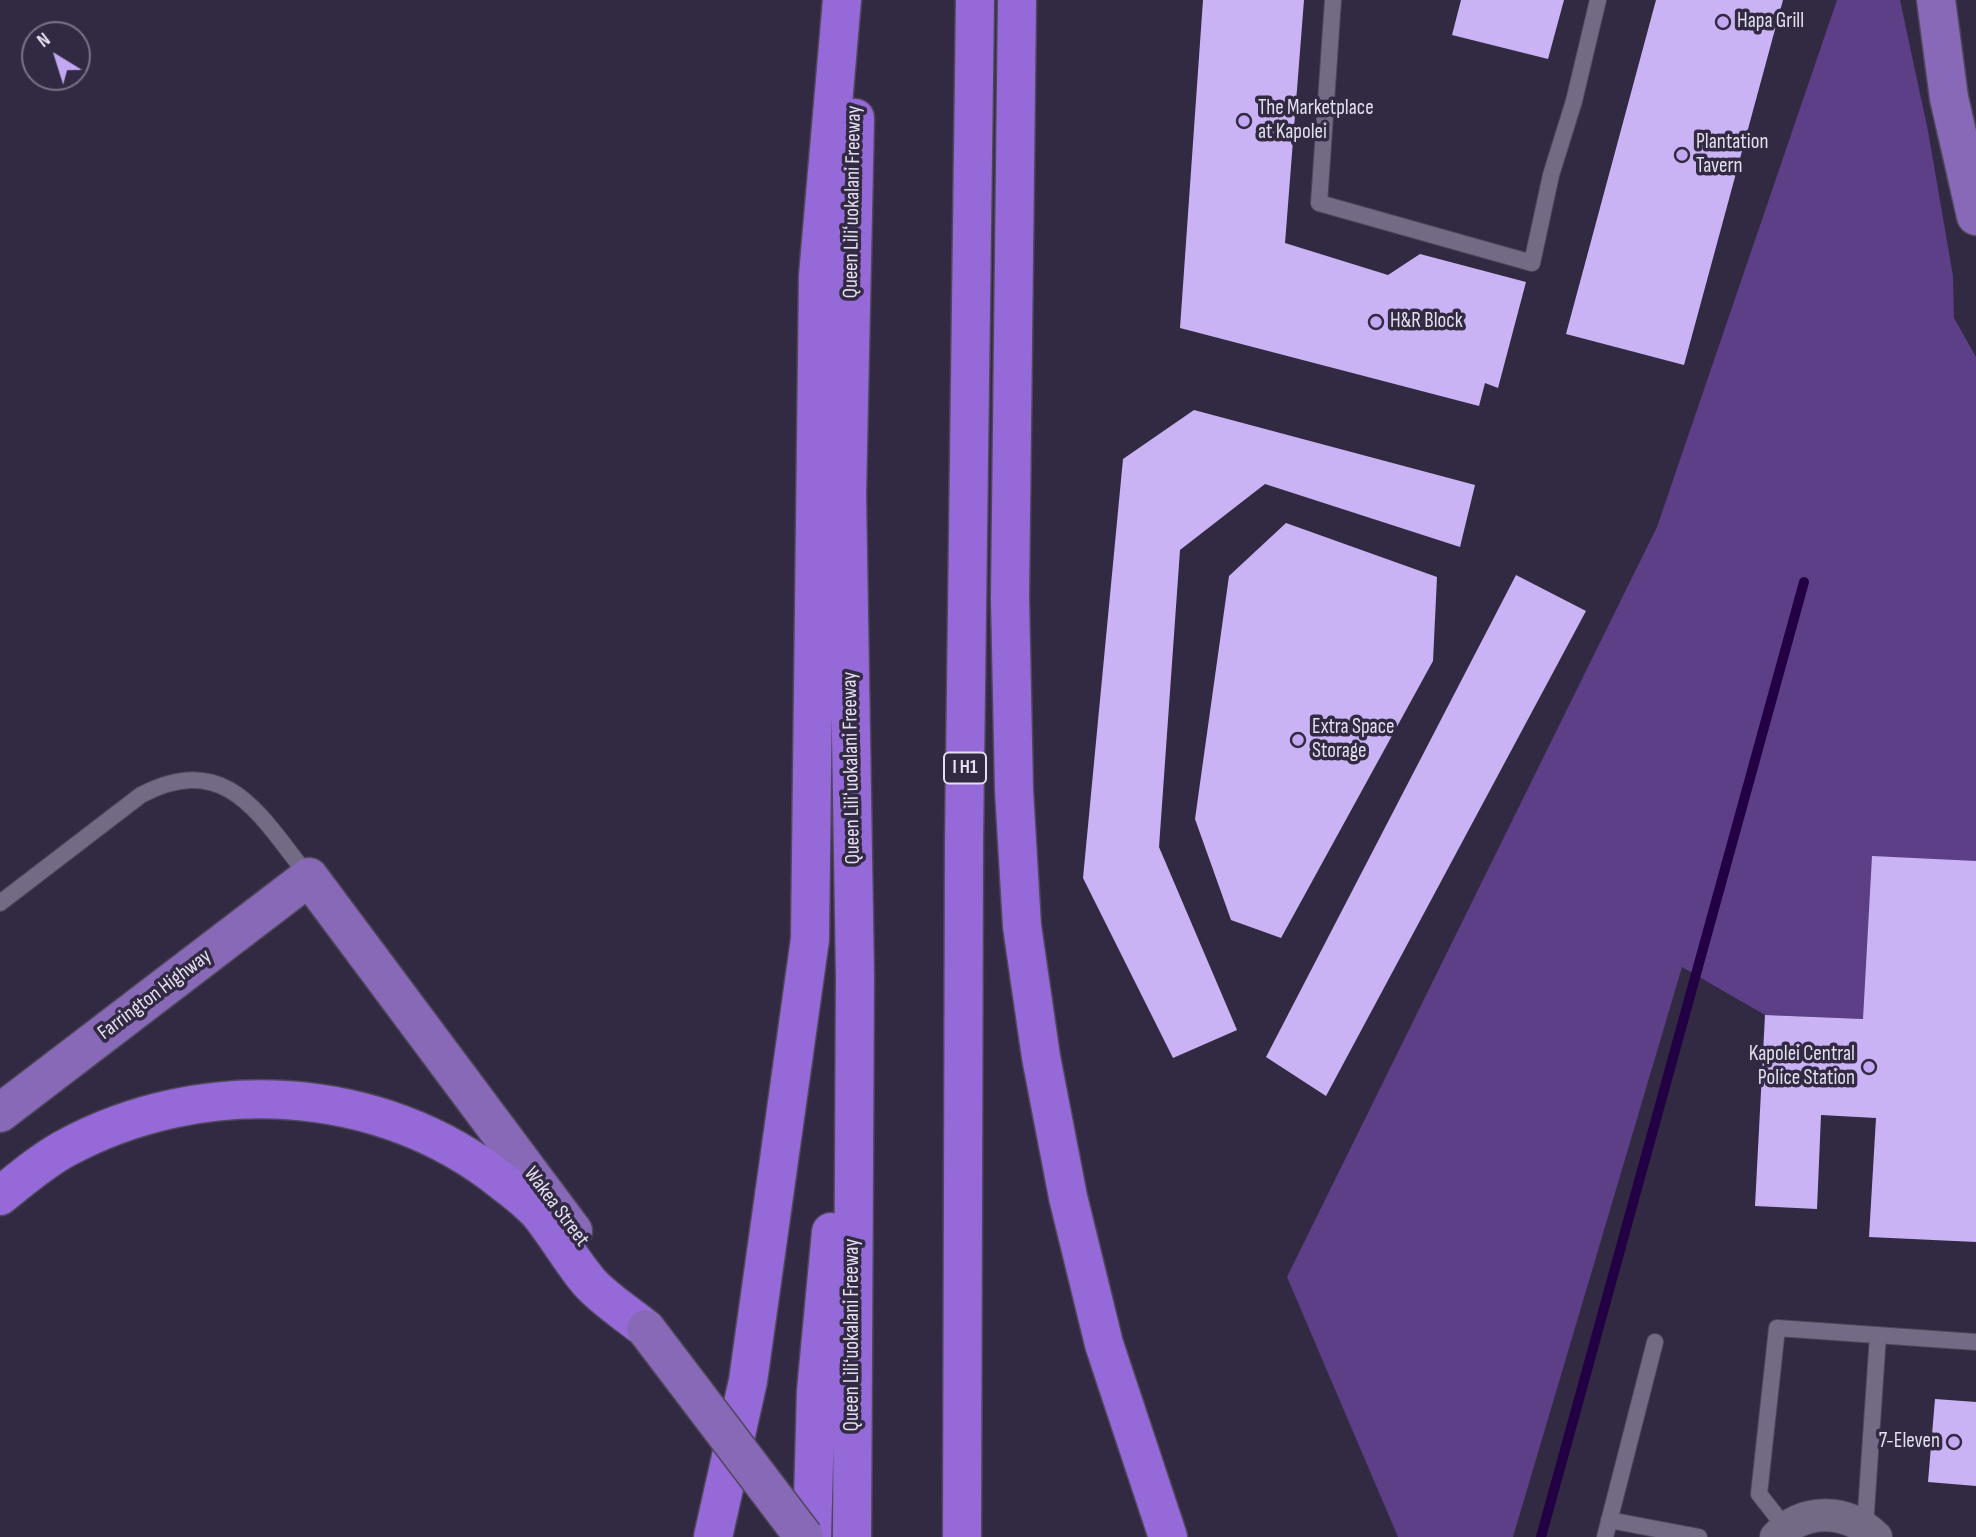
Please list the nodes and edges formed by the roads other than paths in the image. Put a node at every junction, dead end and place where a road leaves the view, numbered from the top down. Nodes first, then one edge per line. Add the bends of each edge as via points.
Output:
1 (842, 0) edge
2 (858, 0) edge
3 (975, 0) edge
4 (1017, 0) edge
5 (1333, 0) edge
6 (1598, 0) edge
7 (1936, 0) edge
8 (1976, 216) edge
9 (309, 877) junction
10 (0, 903) edge
11 (855, 976) junction
12 (0, 1113) edge
13 (0, 1196) edge
14 (646, 1329) junction
15 (1878, 1335) junction
16 (1655, 1342) dead end
17 (1976, 1342) edge
18 (1609, 1520) junction
19 (1781, 1532) edge
20 (1871, 1532) edge
21 (713, 1537) edge
22 (804, 1537) edge
23 (812, 1537) edge
24 (852, 1537) edge
25 (962, 1537) edge
26 (1168, 1537) edge
27 (1605, 1537) edge
28 (1699, 1537) edge

1 - 21 highway via 818,276 810,939 748,1381
2 - 11 highway, Queen Liliʻuokalani Freeway via 847,494
3 - 25 highway, I H1 via 964,842
4 - 26 highway via 1010,598 1022,926 1068,1197 1104,1344
5 - 6 lane via 1319,203 1532,263
7 - 8 main road via 1949,98
9 - 10 lane via 244,798 214,783 178,781 141,795
9 - 12 main road, Farrington Highway
9 - 14 main road, Wakea Street
11 - 23 highway via 816,1391
11 - 24 highway, Queen Liliʻuokalani Freeway
13 - 14 highway via 64,1149 150,1113 242,1099 335,1105 423,1133 502,1181 538,1212 590,1283
14 - 22 main road, Wakea Street, bridge
15 - 17 lane
15 - 19 lane via 1777,1328 1759,1494
15 - 20 lane
16 - 18 lane
18 - 27 lane
18 - 28 lane
19 - 20 street via 1802,1519 1825,1514 1844,1516

